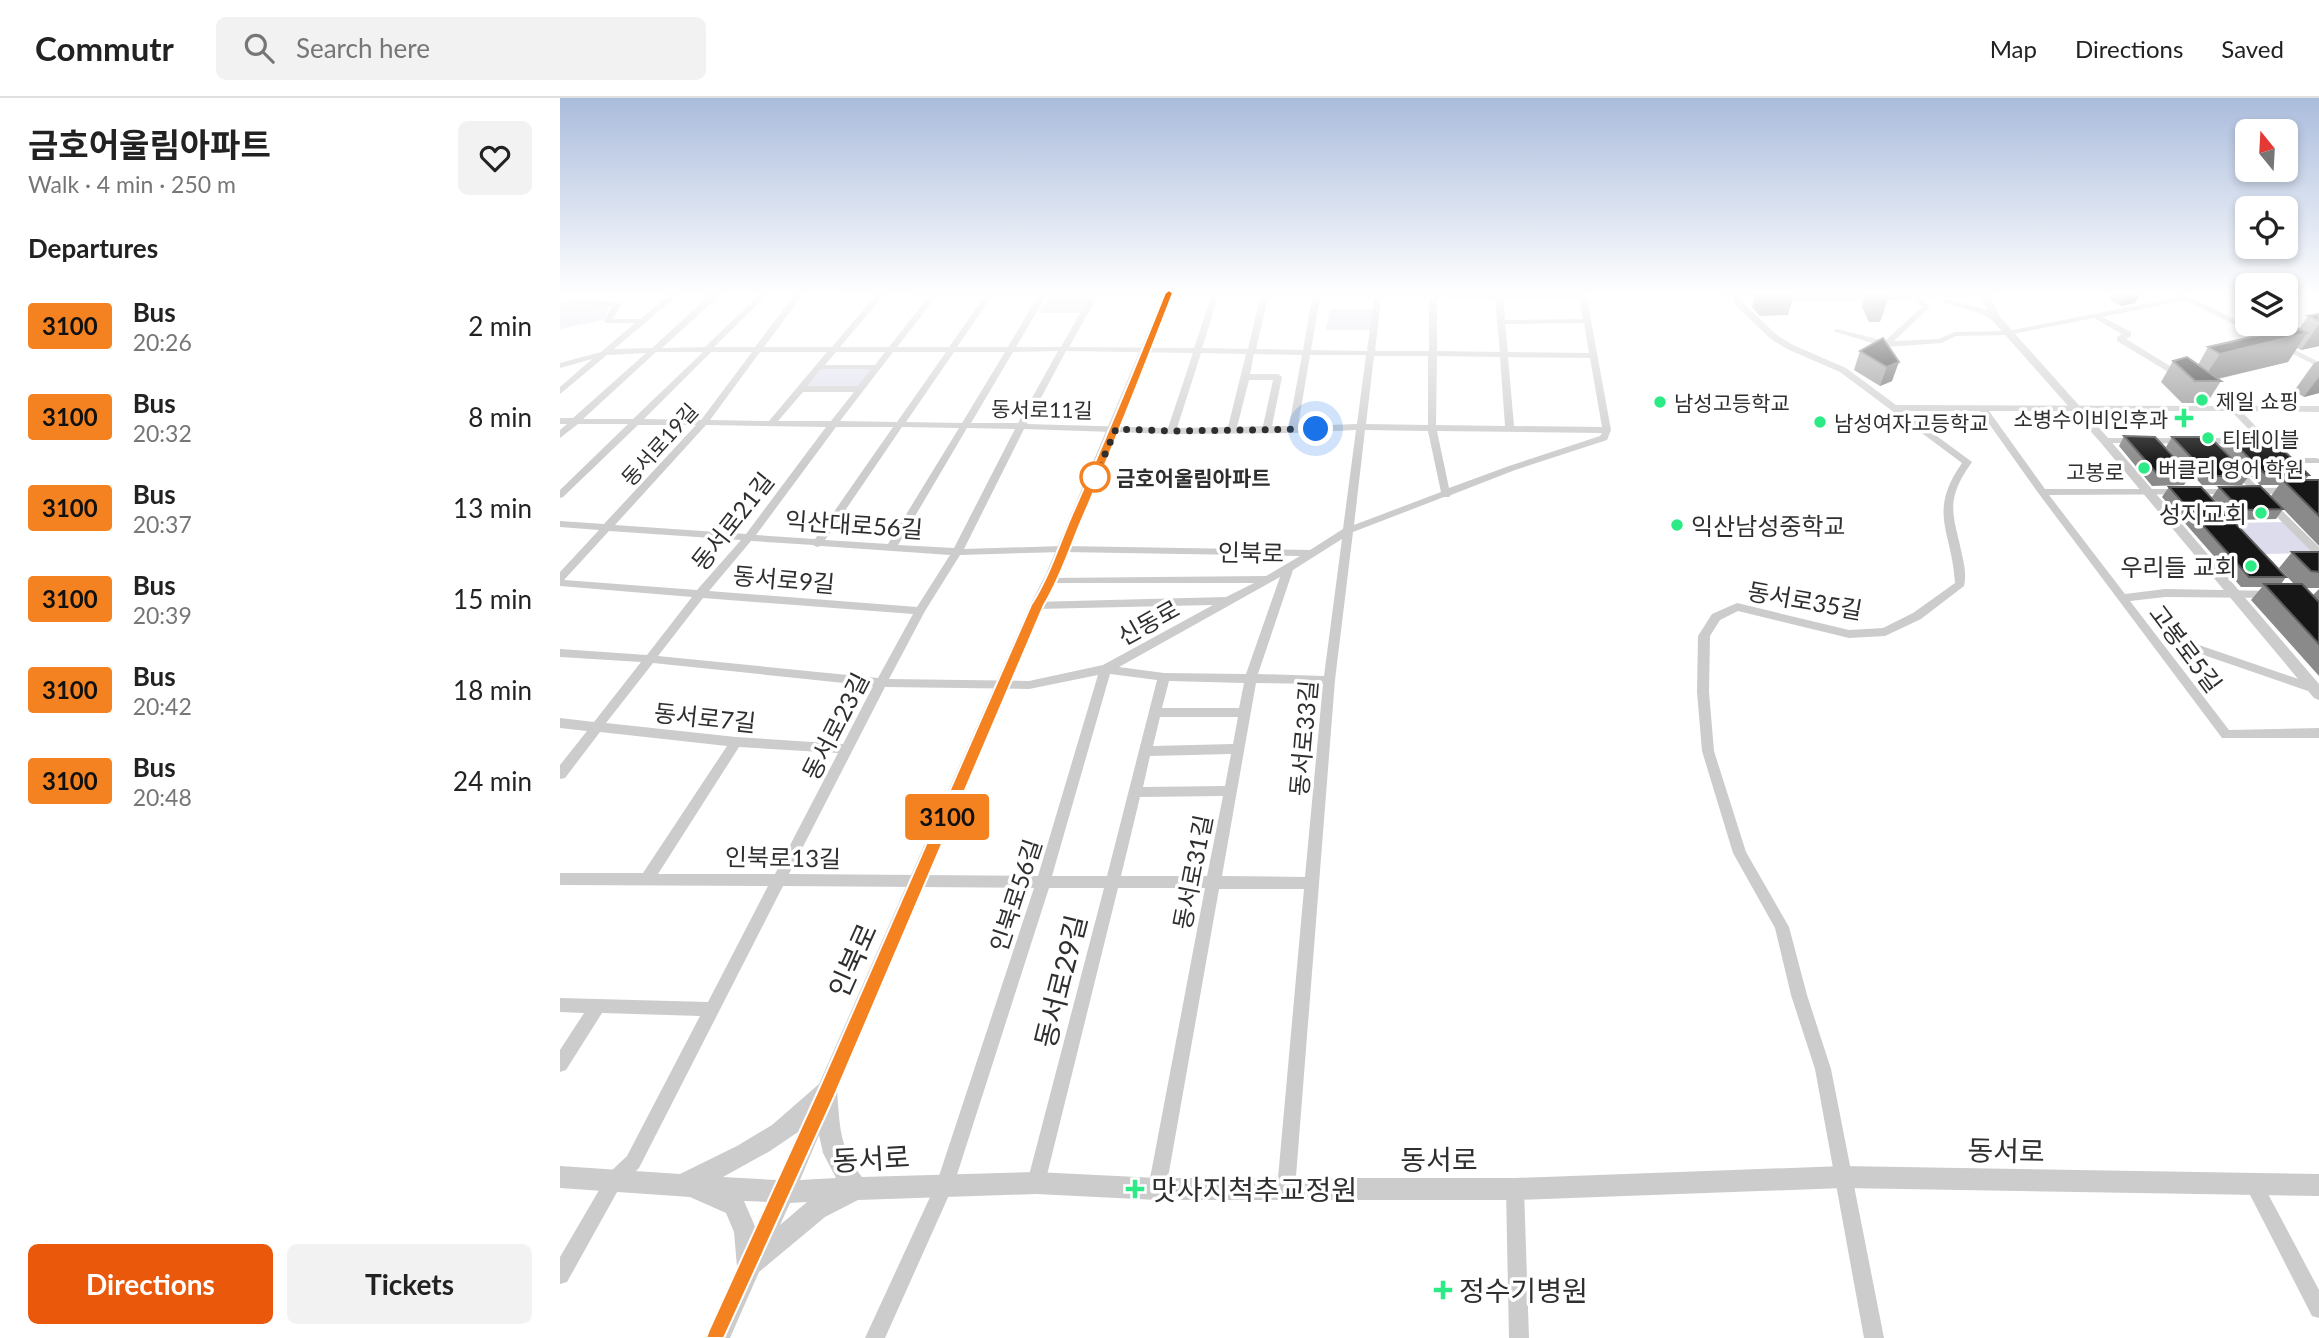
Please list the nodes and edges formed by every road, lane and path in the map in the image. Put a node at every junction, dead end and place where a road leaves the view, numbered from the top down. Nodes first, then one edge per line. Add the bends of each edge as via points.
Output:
1 (707, 350) edge
2 (1144, 350) edge
3 (637, 351) edge
4 (656, 351) edge
5 (756, 351) edge
6 (833, 351) edge
7 (890, 351) edge
8 (951, 351) edge
9 (1011, 351) edge
10 (1062, 351) edge
11 (1192, 351) edge
12 (1199, 351) junction
13 (1251, 351) junction
14 (1431, 351) edge
15 (1505, 351) edge
16 (1593, 351) edge
17 (1801, 351) edge
18 (2024, 351) edge
19 (2139, 351) edge
20 (2291, 351) edge
21 (610, 352) junction
22 (1307, 352) junction
23 (1371, 352) junction
24 (1431, 354) junction
25 (1505, 355) junction
26 (1594, 356) junction
27 (2319, 365) edge
28 (560, 366) edge
29 (819, 367) junction
30 (877, 367) junction
31 (1245, 377) junction
32 (2184, 378) edge
33 (800, 389) junction
34 (860, 389) junction
35 (560, 391) edge
36 (2220, 405) junction
37 (2074, 406) junction
38 (1895, 408) junction
39 (1983, 409) junction
40 (2319, 409) edge
41 (560, 421) edge
42 (575, 421) junction
43 (637, 422) junction
44 (704, 422) junction
45 (772, 422) junction
46 (833, 424) junction
47 (899, 424) junction
48 (963, 426) junction
49 (1021, 426) junction
50 (1362, 427) junction
51 (1432, 427) junction
52 (1510, 427) junction
53 (1116, 429) junction
54 (2254, 429) junction
55 (2268, 429) dead end
56 (1267, 430) junction
57 (1293, 430) junction
58 (1607, 430) junction
59 (1172, 431) junction
60 (1232, 431) junction
61 (560, 435) edge
62 (2105, 441) junction
63 (2152, 441) junction
64 (2207, 441) junction
65 (2265, 441) junction
66 (2216, 449) edge
67 (2161, 451) edge
68 (2224, 458) edge
69 (2283, 461) junction
70 (2316, 461) dead end
71 (2189, 481) edge
72 (2312, 486) edge
73 (2198, 491) junction
74 (2257, 491) junction
75 (2042, 492) junction
76 (2147, 492) junction
77 (560, 495) edge
78 (1446, 495) junction
79 (2207, 500) edge
80 (560, 524) edge
81 (606, 527) junction
82 (1347, 531) junction
83 (748, 538) junction
84 (817, 544) junction
85 (891, 548) junction
86 (1063, 549) junction
87 (957, 552) junction
88 (1314, 553) junction
89 (2319, 553) edge
90 (1287, 568) junction
91 (1269, 579) junction
92 (560, 580) edge
93 (1052, 580) junction
94 (701, 593) junction
95 (2282, 594) edge
96 (2234, 595) junction
97 (2123, 598) junction
98 (1227, 601) junction
99 (1037, 605) junction
100 (920, 611) junction
101 (2193, 647) dead end
102 (560, 653) edge
103 (650, 659) junction
104 (1106, 669) junction
105 (1164, 677) junction
106 (1251, 678) junction
107 (1329, 680) junction
108 (881, 683) junction
109 (1003, 687) junction
110 (2317, 692) edge
111 (1244, 712) junction
112 (1155, 713) junction
113 (560, 723) edge
114 (597, 726) junction
115 (2319, 733) edge
116 (736, 742) junction
117 (847, 749) junction
118 (1238, 749) junction
119 (1146, 751) junction
120 (560, 774) edge
121 (1230, 791) junction
122 (1135, 792) junction
123 (780, 878) junction
124 (560, 879) edge
125 (647, 879) junction
126 (1044, 880) junction
127 (918, 882) junction
128 (1112, 882) junction
129 (1313, 883) junction
130 (1213, 884) junction
131 (560, 1005) edge
132 (598, 1006) junction
133 (712, 1009) junction
134 (560, 1064) edge
135 (827, 1091) junction
136 (560, 1177) edge
137 (1843, 1177) junction
138 (615, 1179) junction
139 (686, 1183) junction
140 (1036, 1183) junction
141 (2253, 1183) junction
142 (945, 1184) junction
143 (2319, 1185) edge
144 (857, 1188) junction
145 (1157, 1189) junction
146 (1286, 1189) junction
147 (1515, 1189) junction
148 (783, 1192) junction
149 (747, 1269) junction
150 (560, 1275) edge
151 (2319, 1309) edge
152 (717, 1338) edge
153 (875, 1338) edge
154 (1519, 1338) edge
155 (1874, 1338) edge

1 - 43 street
2 - 53 street, 인북로
3 - 21 street
4 - 42 street
5 - 44 street, 동서로19길
6 - 29 street
7 - 30 street, 동서로21길
8 - 47 street
9 - 48 street
10 - 49 street, 동서로23길
11 - 12 street
12 - 13 street
12 - 59 street
13 - 22 street
13 - 31 street
14 - 24 street
15 - 25 street
16 - 26 street
17 - 38 street, 동서로35길 via 1848,367
18 - 37 street, 고봉로
19 - 32 street
20 - 27 street
21 - 28 street
21 - 35 street
22 - 23 street
22 - 57 street
23 - 24 street
23 - 50 street, 동서로33길
24 - 25 street
24 - 51 street
25 - 26 street
25 - 52 street
26 - 58 street
29 - 30 street
29 - 33 street
30 - 34 street, 동서로21길
31 - 56 street via 1278,377
31 - 60 street
33 - 34 street
33 - 45 street
34 - 46 street, 동서로21길
36 - 37 street
36 - 40 street
36 - 54 street
37 - 39 street
37 - 62 street, 고봉로
38 - 39 street
38 - 137 street, 동서로35길 via 1967,462 1955,476 1945,512 1961,566 1960,584 1917,616 1885,632 1849,634 1737,607 1716,617 1704,636 1708,751 1740,853 1782,927 1823,1069
39 - 75 street, 고봉로5길
41 - 42 street, 동서로11길
42 - 43 street, 동서로11길
42 - 61 street
43 - 44 street, 동서로11길
43 - 77 street
44 - 45 street, 동서로11길
44 - 81 street, 동서로19길
45 - 46 street, 동서로11길
46 - 47 street, 동서로11길
46 - 83 street, 동서로21길
47 - 48 street, 동서로11길
47 - 84 street
48 - 49 street, 동서로11길
48 - 85 street
49 - 53 street, 동서로11길
49 - 87 street, 동서로23길
50 - 51 street, 동서로11길
50 - 57 street, 동서로11길
50 - 82 street, 동서로33길
51 - 52 street, 동서로11길
51 - 78 street
52 - 58 street, 동서로11길
53 - 59 street, 동서로11길
53 - 86 street, 인북로
54 - 55 street
54 - 65 street
56 - 57 street, 동서로11길
56 - 60 street, 동서로11길
58 - 78 street, 신동로 via 1604,438
59 - 60 street, 동서로11길
62 - 63 street, 고봉로
62 - 76 street, 고봉로
63 - 64 street, 고봉로
63 - 67 street
64 - 65 street, 고봉로
64 - 66 street
65 - 69 street
68 - 74 street
69 - 70 street
69 - 72 street
71 - 73 street
72 - 74 street
73 - 74 street
73 - 76 street
73 - 79 street
74 - 89 street
75 - 76 street, 고봉로
75 - 97 street, 고봉로5길
76 - 96 street, 고봉로
78 - 82 street, 신동로
80 - 81 street, 익산대로56길
81 - 83 street, 익산대로56길
81 - 92 street, 동서로19길
82 - 88 street, 신동로
82 - 107 street, 동서로33길
83 - 84 street, 익산대로56길
83 - 94 street, 동서로21길
84 - 85 street, 익산대로56길
85 - 87 street, 익산대로56길
86 - 87 street, 익산대로56길
86 - 88 street, 인북로
86 - 93 street, 인북로
87 - 100 street, 동서로23길
88 - 90 street, 신동로
90 - 91 street, 신동로
90 - 106 street, 동서로31길
91 - 93 street, 인북로
91 - 98 street, 신동로
92 - 94 street, 동서로9길
93 - 99 street, 인북로
94 - 100 street, 동서로9길
94 - 103 street, 동서로21길
95 - 96 street
96 - 97 street via 2165,593
96 - 110 street, 고봉로
97 - 115 street, 고봉로5길 via 2226,735
98 - 99 street, 인북로
98 - 104 street, 신동로
99 - 109 street, 인북로
100 - 108 street, 동서로23길
101 - 110 street
102 - 103 street, 신동로
103 - 108 street, 신동로
103 - 114 street, 동서로21길
104 - 105 street
104 - 109 street, 신동로
104 - 126 street, 인북로56길
105 - 106 street
105 - 112 street, 동서로29길
106 - 107 street
106 - 111 street, 동서로31길
107 - 129 street, 동서로33길
108 - 109 street, 신동로
108 - 117 street, 동서로23길
109 - 127 street, 인북로
111 - 112 street
111 - 118 street, 동서로31길
112 - 119 street, 동서로29길
113 - 114 street, 동서로7길
114 - 116 street, 동서로7길
114 - 120 street, 동서로21길
116 - 117 street, 동서로7길
116 - 125 street
117 - 123 street, 동서로23길
118 - 119 street
118 - 121 street, 동서로31길
119 - 122 street, 동서로29길
121 - 122 street
121 - 130 street, 동서로31길
122 - 128 street, 동서로29길
123 - 125 street, 인북로13길
123 - 127 street, 인북로13길
123 - 133 street, 동서로23길
124 - 125 street, 인북로13길
126 - 127 street, 인북로13길
126 - 128 street, 인북로13길
126 - 142 street, 인북로56길
127 - 135 street, 인북로
128 - 130 street, 인북로13길
128 - 140 street, 동서로29길
129 - 130 street, 인북로13길
129 - 146 street, 동서로33길
130 - 145 street, 동서로31길
131 - 132 street
132 - 133 street
132 - 134 street
133 - 138 street, 동서로23길 via 633,1162
135 - 139 street via 803,1117 763,1144
135 - 144 street via 830,1146
135 - 148 street, 인북로
136 - 138 street, 동서로
137 - 141 street, 동서로
137 - 147 street, 동서로
137 - 155 street
138 - 139 street, 동서로
138 - 150 street, 동서로23길
139 - 148 street, 동서로
139 - 149 street via 734,1205 746,1232
140 - 142 street, 동서로
140 - 145 street, 동서로
141 - 143 street, 동서로
141 - 151 street
142 - 144 street, 동서로
142 - 153 street, 인북로56길
144 - 148 street, 동서로
144 - 149 street via 809,1215
145 - 146 street, 동서로
146 - 147 street, 동서로
147 - 154 street
148 - 149 street, 인북로
149 - 152 street, 인북로

